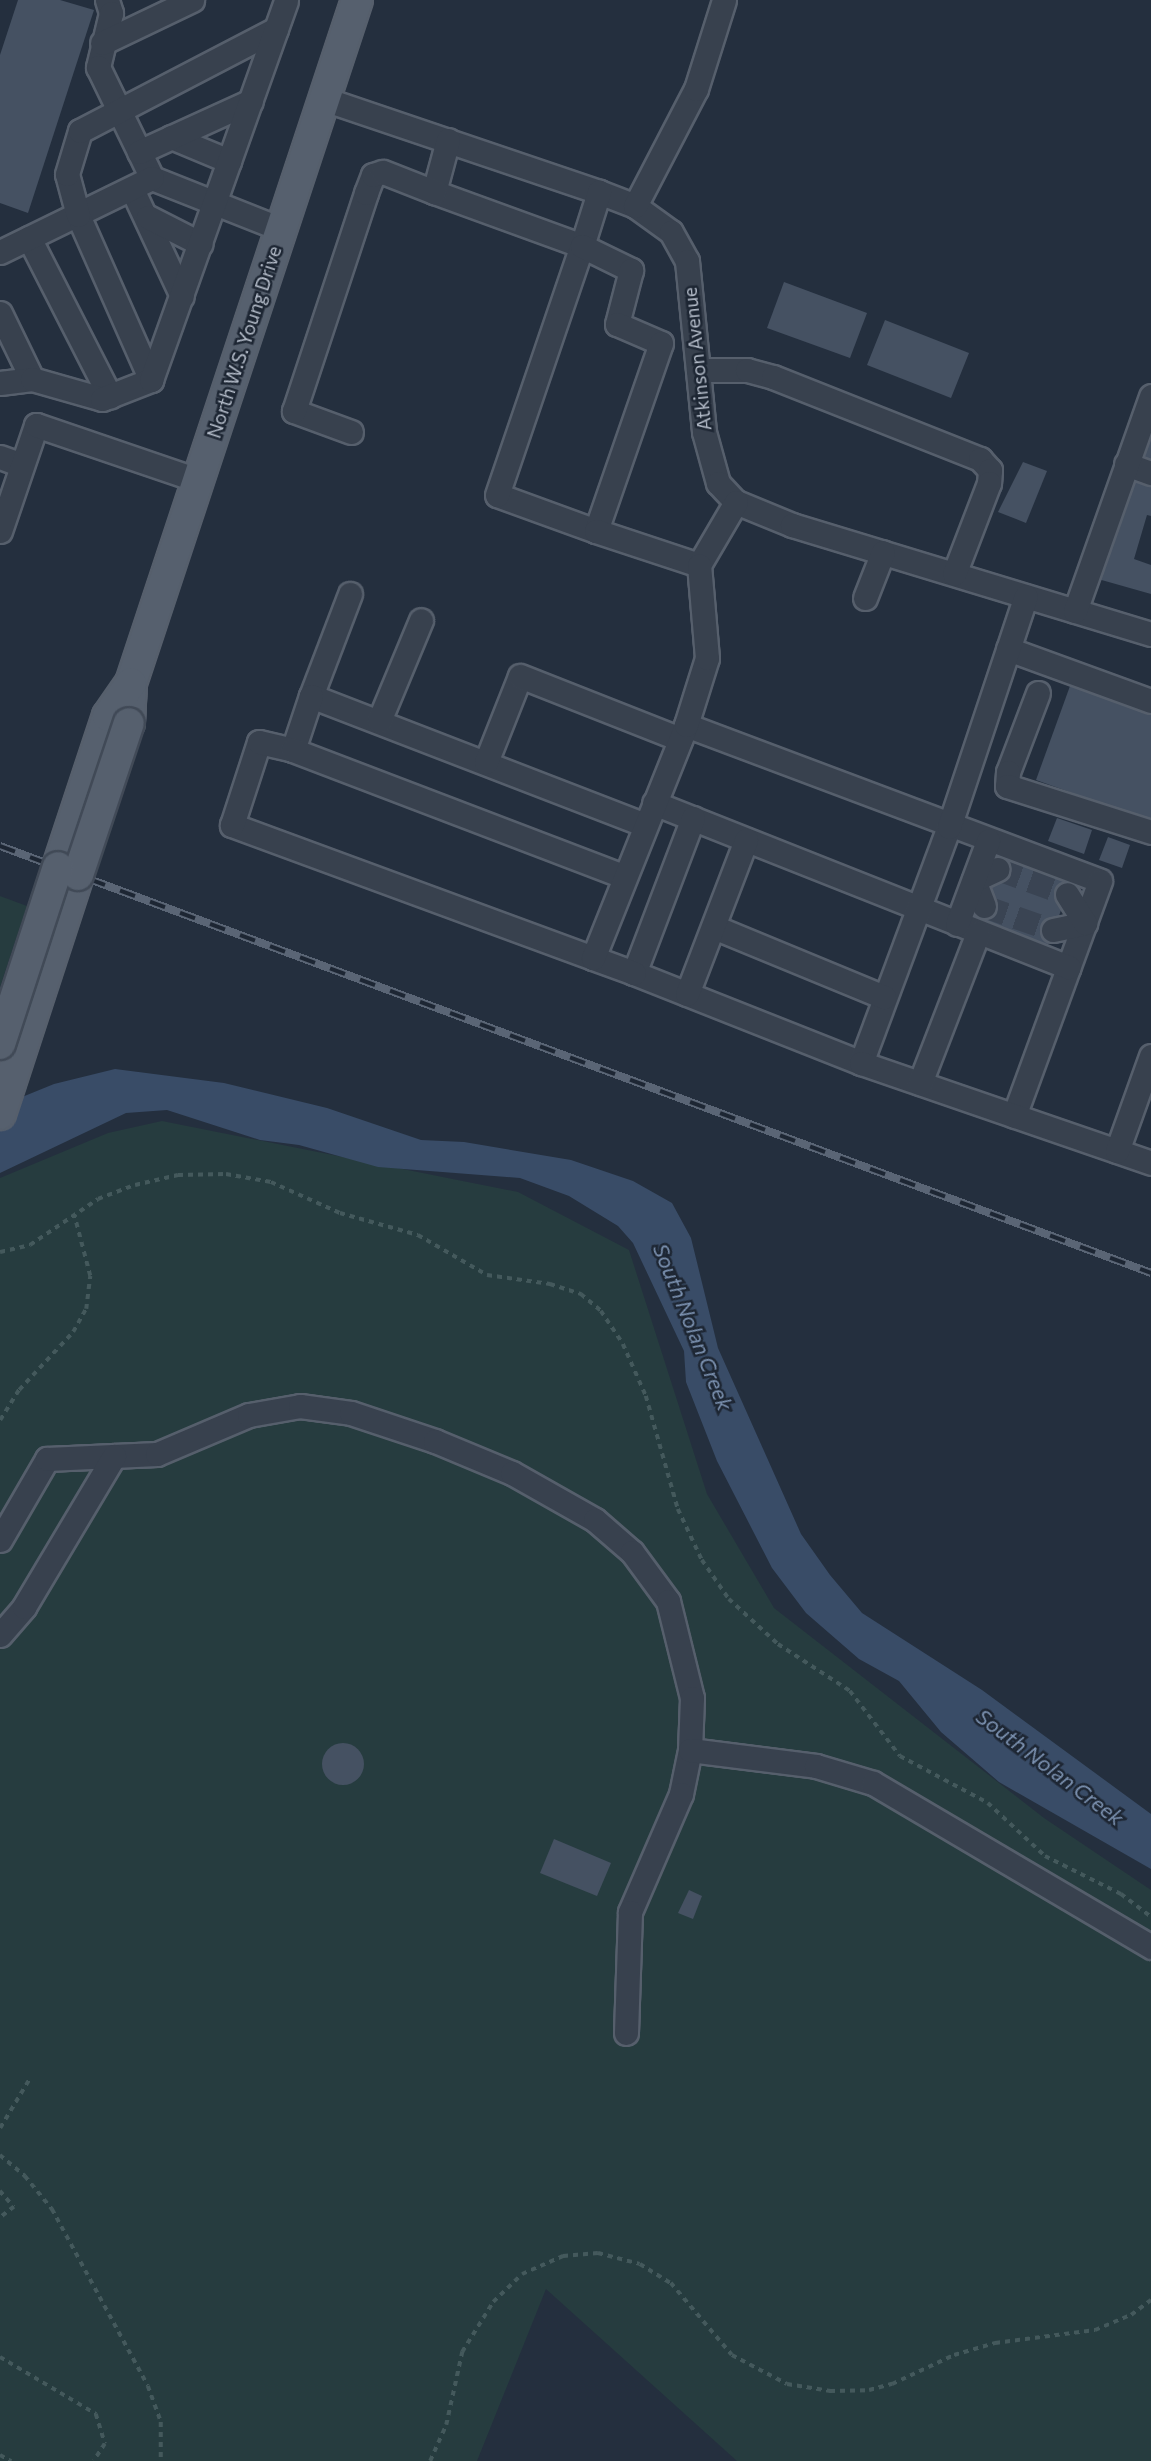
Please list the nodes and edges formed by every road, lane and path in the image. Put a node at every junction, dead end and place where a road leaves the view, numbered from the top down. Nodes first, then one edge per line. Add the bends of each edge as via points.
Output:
1 (108, 0) edge
2 (192, 0) edge
3 (286, 0) edge
4 (356, 0) edge
5 (724, 0) edge
6 (276, 29) junction
7 (102, 43) junction
8 (324, 99) junction
9 (251, 101) junction
10 (117, 108) junction
11 (171, 137) junction
12 (448, 140) junction
13 (139, 152) junction
14 (229, 161) junction
15 (142, 184) junction
16 (434, 192) junction
17 (599, 192) junction
18 (216, 200) junction
19 (635, 206) junction
20 (78, 215) junction
21 (148, 217) junction
22 (281, 229) junction
23 (29, 238) junction
24 (201, 244) junction
25 (582, 246) junction
26 (0, 251) edge
27 (182, 296) junction
28 (0, 313) edge
29 (698, 370) junction
30 (32, 379) junction
31 (151, 380) junction
32 (0, 383) edge
33 (110, 396) junction
34 (1151, 396) edge
35 (351, 432) dead end
36 (0, 457) edge
37 (1126, 464) junction
38 (22, 465) junction
39 (1151, 473) edge
40 (198, 480) junction
41 (736, 502) junction
42 (0, 531) edge
43 (596, 531) junction
44 (883, 552) junction
45 (699, 565) junction
46 (954, 574) junction
47 (351, 594) dead end
48 (1026, 596) junction
49 (865, 598) dead end
50 (1075, 611) junction
51 (421, 620) dead end
52 (1151, 634) edge
53 (1008, 649) junction
54 (1038, 693) dead end
55 (311, 696) junction
56 (1151, 701) edge
57 (379, 721) junction
58 (683, 732) junction
59 (293, 750) junction
60 (486, 762) junction
61 (654, 803) junction
62 (693, 818) junction
63 (645, 825) junction
64 (949, 827) junction
65 (1151, 832) edge
66 (746, 840) junction
67 (988, 841) junction
68 (998, 869) tunnel mouth
69 (68, 871) junction
70 (625, 877) junction
71 (974, 880) junction
72 (1067, 894) tunnel mouth
73 (984, 906) dead end
74 (917, 908) junction
75 (1085, 923) junction
76 (714, 927) junction
77 (967, 929) junction
78 (1054, 930) tunnel mouth
79 (593, 958) junction
80 (1069, 967) junction
81 (634, 973) junction
82 (687, 994) junction
83 (884, 997) junction
84 (0, 1044) edge
85 (1151, 1056) edge
86 (861, 1063) junction
87 (920, 1083) junction
88 (0, 1114) edge
89 (1014, 1116) junction
90 (1117, 1151) junction
91 (1151, 1163) edge
92 (74, 1215) junction
93 (0, 1252) edge
94 (0, 1420) edge
95 (114, 1456) junction
96 (0, 1540) edge
97 (0, 1634) edge
98 (690, 1750) junction
99 (1151, 1917) edge
100 (1151, 1947) edge
101 (626, 2033) dead end
102 (30, 2078) dead end
103 (0, 2128) edge
104 (0, 2155) edge
105 (0, 2191) edge
106 (0, 2218) edge
107 (1151, 2300) edge
108 (0, 2357) edge
109 (0, 2455) edge
110 (11, 2461) edge
111 (94, 2461) edge
112 (161, 2461) edge
113 (430, 2461) edge

1 - 7 street via 111,13
2 - 7 street
3 - 6 street
4 - 8 main road, North W.S. Young Drive
5 - 19 street via 693,96
6 - 9 street
6 - 10 street
7 - 10 street via 98,67
8 - 12 street, Atkinson Avenue
8 - 22 main road, North W.S. Young Drive
9 - 11 street
9 - 14 street
10 - 13 street
10 - 20 street via 80,131 67,174
11 - 13 street
11 - 14 street
12 - 16 street
12 - 17 street, Atkinson Avenue
13 - 15 street
14 - 18 street
15 - 18 street
15 - 20 street
15 - 21 street
16 - 25 street
16 - 35 street via 383,172 373,176 366,193 294,411
17 - 19 street, Atkinson Avenue
17 - 25 street
18 - 22 street
18 - 24 street
19 - 29 street, Atkinson Avenue via 671,232 687,261
20 - 23 street
20 - 31 street
21 - 24 street
21 - 27 street
22 - 40 main road, North W.S. Young Drive
23 - 26 street
23 - 33 street
24 - 27 street
25 - 43 street via 631,270 617,324 661,343
25 - 43 street via 497,495
27 - 31 street
28 - 30 street
29 - 41 street, Atkinson Avenue via 704,432 714,470 718,483
29 - 46 street via 747,370 773,377 980,460 990,470 989,484
30 - 32 street
30 - 33 street via 102,399
31 - 33 street
34 - 37 street
36 - 38 street
37 - 39 street
37 - 50 street
38 - 40 street via 36,425
38 - 42 street
40 - 69 main road, North W.S. Young Drive
41 - 44 street
41 - 45 street
43 - 45 street
44 - 46 street
44 - 49 street
45 - 58 street via 707,658
46 - 48 street
47 - 55 street
48 - 50 street
48 - 53 street
50 - 52 street
51 - 57 street
53 - 56 street
53 - 64 street
54 - 65 street via 1007,786
55 - 57 street
55 - 59 street
57 - 60 street
58 - 60 street via 520,677
58 - 61 street
58 - 64 street
59 - 70 street
59 - 79 street via 259,742 232,825
60 - 63 street
61 - 62 street
61 - 63 street
62 - 66 street
62 - 81 street
63 - 70 street
64 - 67 street
64 - 74 street
66 - 74 street
66 - 76 street
67 - 71 street
67 - 75 street via 1100,881
68 - 71 street
69 - 84 main road, bridge
69 - 88 main road
70 - 79 street
71 - 73 street
71 - 77 street
72 - 75 street
74 - 77 street
74 - 83 street
75 - 78 street
75 - 80 street
76 - 82 street
76 - 83 street
77 - 80 street
77 - 87 street
79 - 81 street
80 - 89 street
81 - 82 street
82 - 86 street
83 - 86 street
85 - 90 street
86 - 87 street
87 - 89 street
89 - 90 street
90 - 91 street
92 - 93 path via 37,1242
92 - 94 path via 90,1276 86,1309 73,1332 19,1390
92 - 99 path via 98,1199 155,1178 202,1173 247,1177 292,1189 349,1216 418,1235 488,1275 550,1284 581,1294 601,1311 623,1344 646,1396 678,1509 702,1560 729,1599 778,1644 849,1691 900,1756 981,1799 1045,1856 1121,1894
95 - 96 street via 47,1459
95 - 97 street via 24,1606
95 - 98 street via 166,1451 265,1410 315,1406 398,1427 542,1488 613,1535 668,1601 689,1674
98 - 100 street via 816,1766 873,1783
98 - 101 street via 675,1812 630,1912
102 - 103 path
104 - 112 path via 52,2209 148,2386 161,2422
105 - 106 path via 14,2207
107 - 113 path via 1131,2315 1095,2330 995,2343 954,2355 892,2384 830,2391 787,2384 732,2355 671,2283 640,2264 598,2253 563,2256 522,2274 493,2302 462,2352 446,2425
108 - 111 path via 96,2414 105,2444
109 - 110 path

